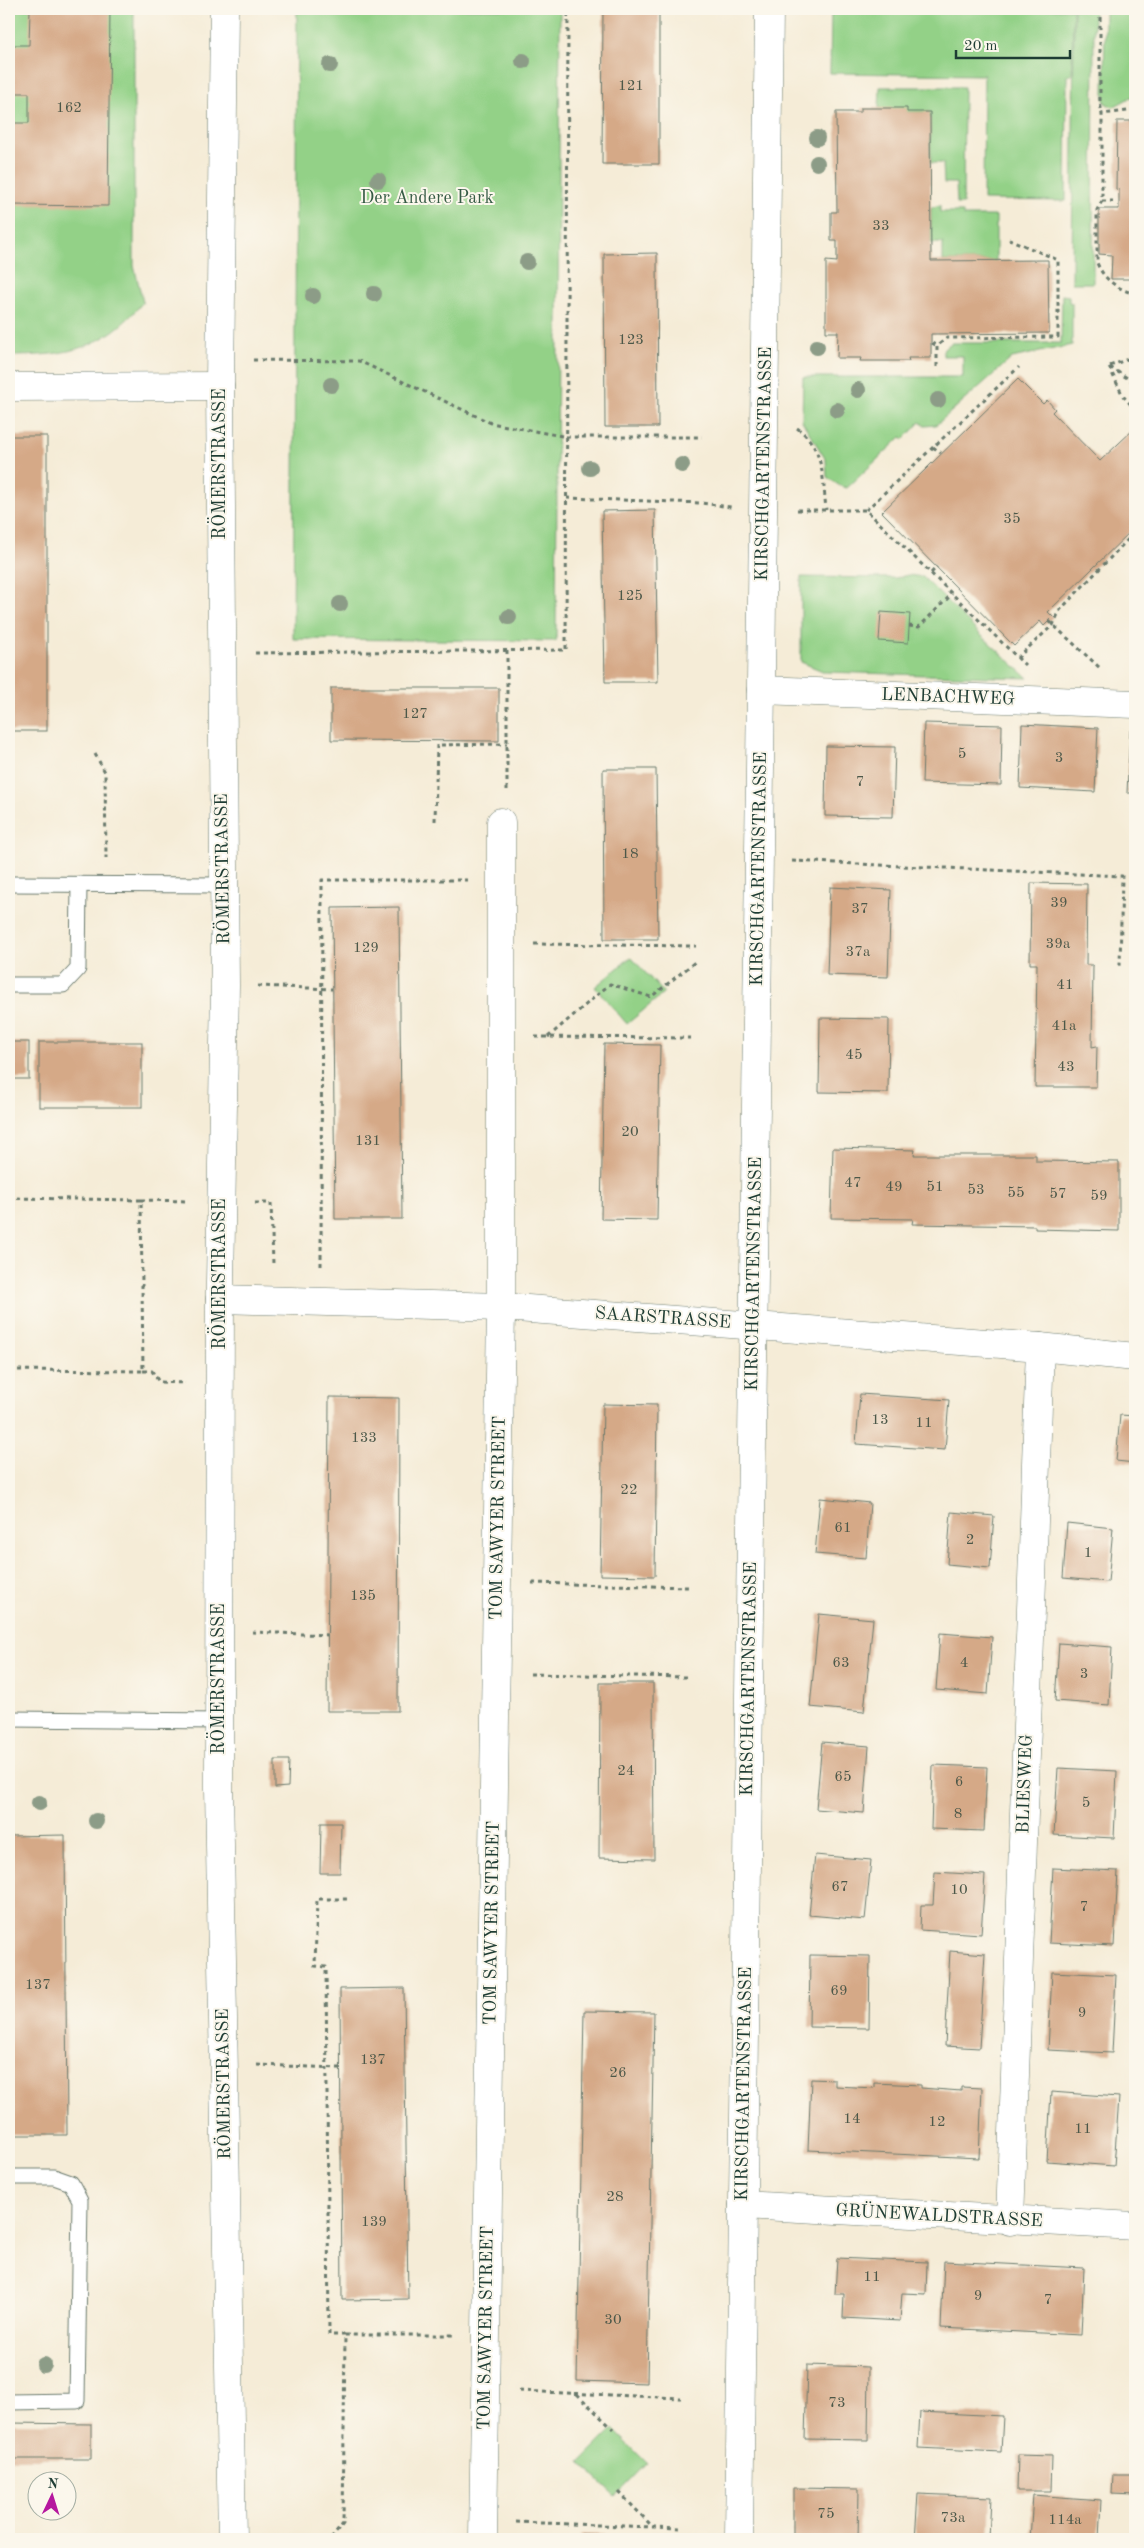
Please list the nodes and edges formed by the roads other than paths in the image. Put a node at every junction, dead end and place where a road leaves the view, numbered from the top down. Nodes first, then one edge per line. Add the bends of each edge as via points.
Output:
1 (224, 9) edge
2 (769, 9) edge
3 (220, 386) junction
4 (9, 387) edge
5 (761, 690) junction
6 (1123, 703) edge
7 (500, 822) road end
8 (9, 884) edge
9 (79, 884) junction
10 (222, 885) junction
11 (9, 985) edge
12 (220, 1300) junction
13 (501, 1307) junction
14 (753, 1325) junction
15 (1040, 1347) junction
16 (1135, 1357) edge
17 (9, 1719) edge
18 (219, 1721) junction
19 (9, 2177) edge
20 (743, 2205) junction
21 (1010, 2221) junction
22 (1135, 2226) edge
23 (9, 2402) edge
24 (483, 2530) edge
25 (232, 2539) edge
26 (739, 2539) edge

1 - 3 street, RÖMERSTRASSE
2 - 5 street, KIRSCHGARTENSTRASSE
3 - 4 street
3 - 10 street, RÖMERSTRASSE
5 - 6 street, LENBACHWEG
5 - 14 street, KIRSCHGARTENSTRASSE
7 - 13 street, TOM SAWYER STREET
8 - 9 lane
9 - 10 lane
9 - 11 lane via 78,970 63,985
10 - 12 street, RÖMERSTRASSE
12 - 13 street, SAARSTRASSE
12 - 18 street, RÖMERSTRASSE
13 - 14 street, SAARSTRASSE
13 - 24 street, TOM SAWYER STREET
14 - 15 street, SAARSTRASSE
14 - 20 street, KIRSCHGARTENSTRASSE
15 - 16 street, SAARSTRASSE
15 - 21 street, BLIESWEG
17 - 18 lane
18 - 25 street, RÖMERSTRASSE
19 - 23 lane via 54,2177 71,2183 80,2200 77,2401
20 - 21 street, GRÜNEWALDSTRASSE
20 - 26 street, KIRSCHGARTENSTRASSE
21 - 22 street, GRÜNEWALDSTRASSE

